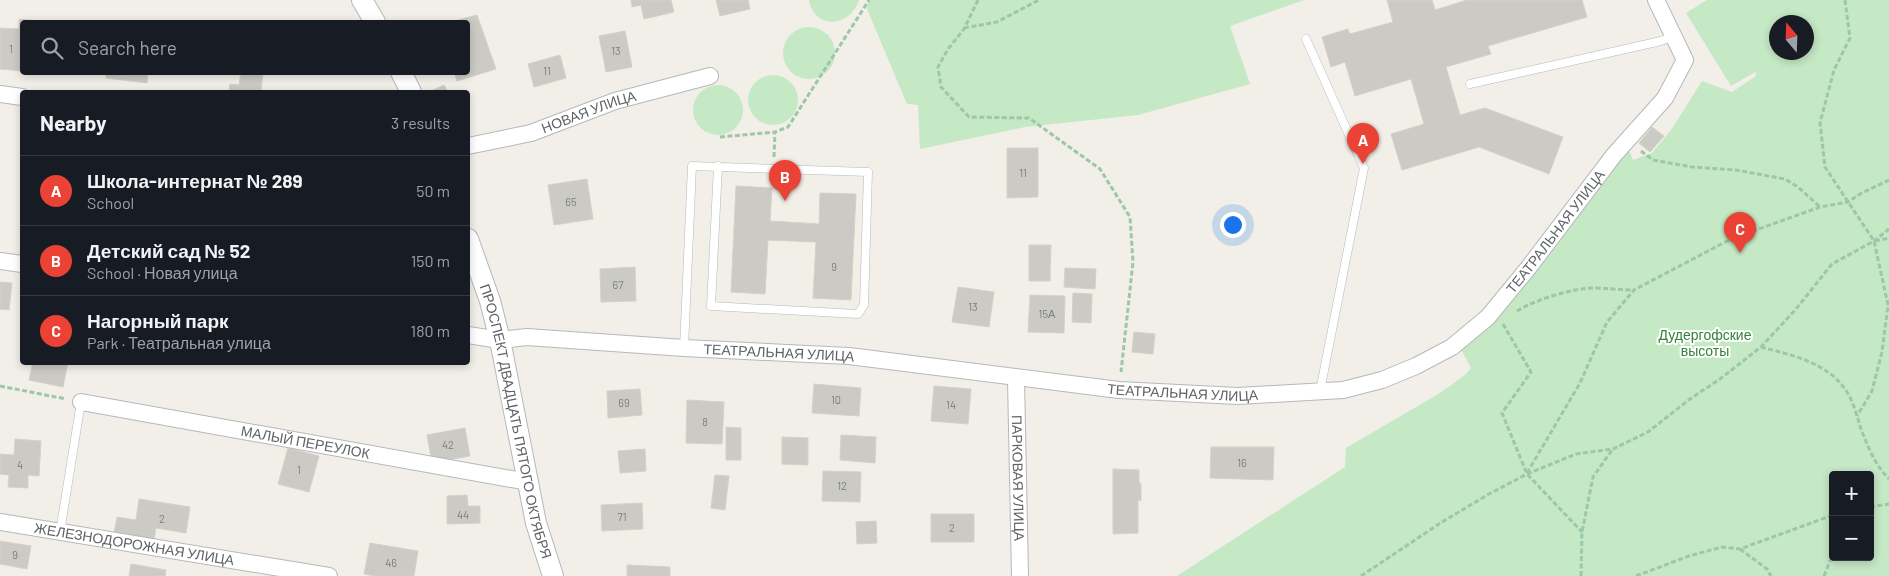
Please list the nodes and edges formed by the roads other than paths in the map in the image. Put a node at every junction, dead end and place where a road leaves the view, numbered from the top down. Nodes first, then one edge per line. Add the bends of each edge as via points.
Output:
1 (362, 0) edge
2 (1656, 0) edge
3 (374, 20) edge
4 (1674, 36) junction
5 (1306, 39) dead end
6 (402, 75) edge
7 (710, 76) dead end
8 (1470, 84) dead end
9 (410, 90) edge
10 (0, 94) edge
11 (20, 97) edge
12 (470, 146) edge
13 (718, 166) junction
14 (470, 245) edge
15 (0, 261) edge
16 (20, 264) edge
17 (470, 335) edge
18 (500, 340) junction
19 (684, 348) junction
20 (1016, 379) junction
21 (1320, 391) junction
22 (81, 402) joint
23 (528, 482) junction
24 (0, 522) edge
25 (60, 532) junction
26 (329, 576) edge
27 (554, 576) edge
28 (1020, 576) edge

1 - 3 street
2 - 4 street, ТЕАТРАЛЬНАЯ УЛИЦА
4 - 8 lane
4 - 21 street, ТЕАТРАЛЬНАЯ УЛИЦА via 1685,60 1665,98 1614,155 1494,319 1416,366 1382,380 1343,390
5 - 21 lane via 1364,168
6 - 9 street
7 - 12 street, НОВАЯ УЛИЦА via 614,101 531,133
10 - 11 street
13 - 13 lane via 868,172 864,305 858,314 711,306
13 - 19 lane via 692,166
14 - 18 street, ПРОСПЕКТ ДВАДЦАТЬ ПЯТОГО ОКТЯБРЯ
15 - 16 street
17 - 18 street, ТЕАТРАЛЬНАЯ УЛИЦА
18 - 19 street, ТЕАТРАЛЬНАЯ УЛИЦА via 527,337
18 - 23 street, ПРОСПЕКТ ДВАДЦАТЬ ПЯТОГО ОКТЯБРЯ
19 - 20 street, ТЕАТРАЛЬНАЯ УЛИЦА via 848,356
20 - 21 street, ТЕАТРАЛЬНАЯ УЛИЦА via 1119,390 1238,396
20 - 28 street, ПАРКОВАЯ УЛИЦА
22 - 23 street, МАЛЫЙ ПЕРЕУЛОК
22 - 25 lane
23 - 27 street, ПРОСПЕКТ ДВАДЦАТЬ ПЯТОГО ОКТЯБРЯ via 536,523
24 - 25 street, ЖЕЛЕЗНОДОРОЖНАЯ УЛИЦА
25 - 26 street, ЖЕЛЕЗНОДОРОЖНАЯ УЛИЦА

